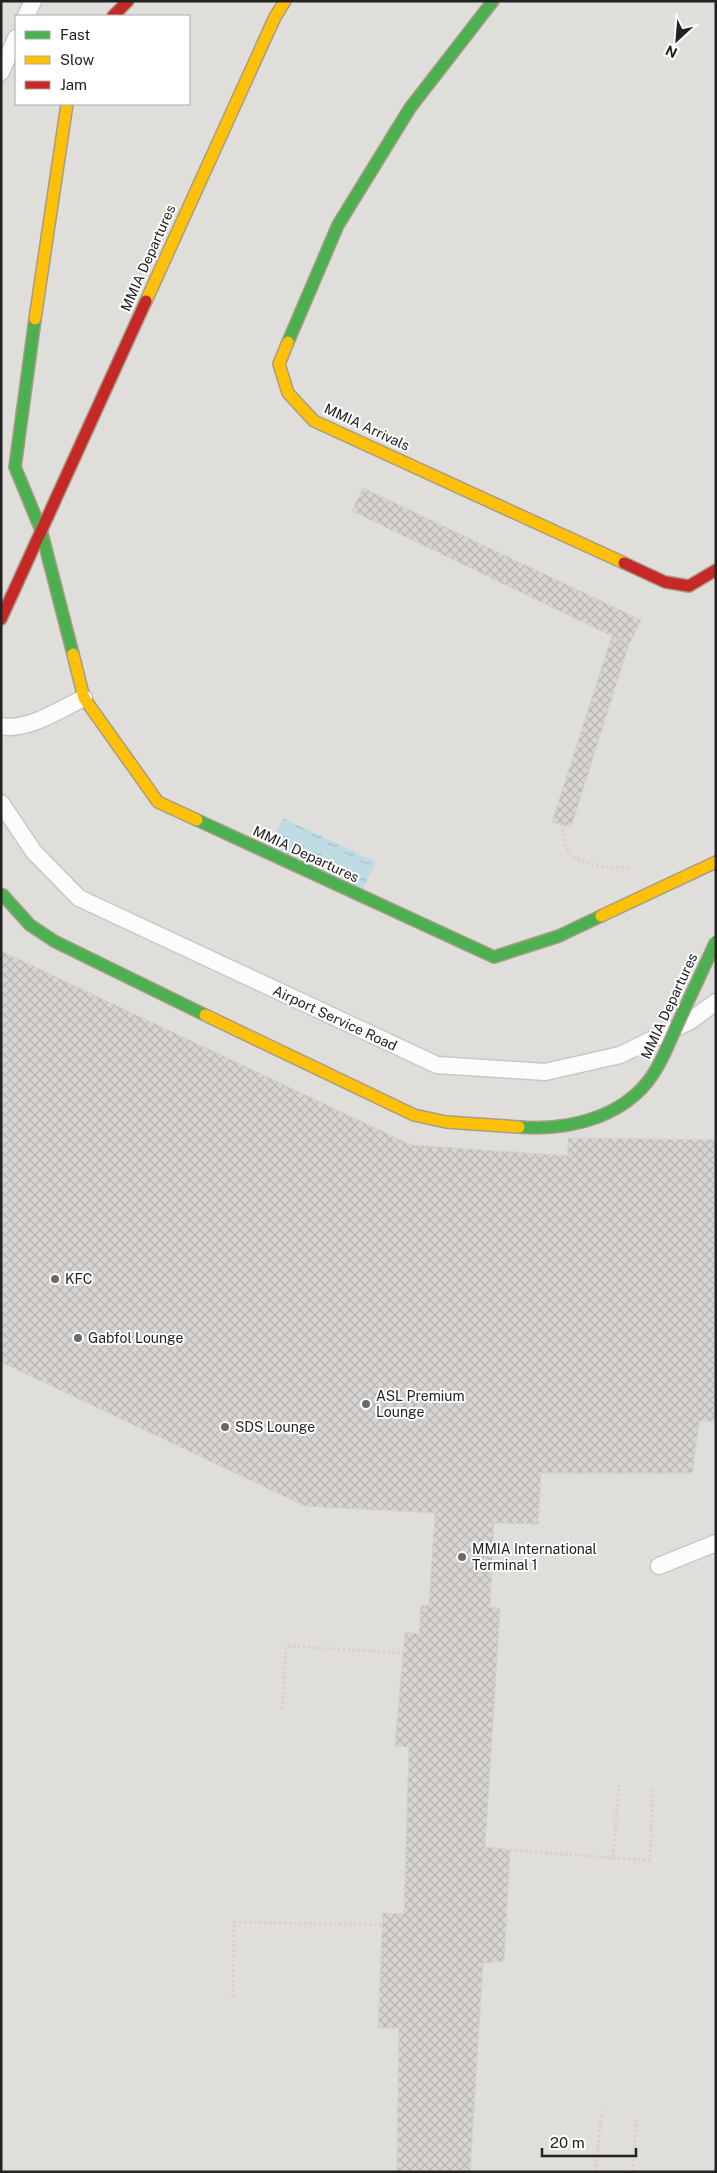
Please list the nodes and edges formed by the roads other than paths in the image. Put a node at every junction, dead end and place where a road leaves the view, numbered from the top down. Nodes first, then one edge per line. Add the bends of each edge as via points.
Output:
1 (32, 1) edge
2 (128, 1) edge
3 (285, 1) edge
4 (493, 1) edge
5 (26, 15) edge
6 (114, 15) edge
7 (15, 40) edge
8 (1, 72) edge
9 (67, 105) edge
10 (41, 530) junction
11 (716, 570) edge
12 (1, 619) edge
13 (84, 698) junction
14 (1, 726) edge
15 (1, 803) edge
16 (716, 862) edge
17 (1, 893) edge
18 (716, 941) edge
19 (716, 1002) edge
20 (716, 1543) edge
21 (659, 1566) dead end

1 - 5 lane
2 - 6 main road
3 - 10 main road, MMIA Departures
4 - 11 main road, MMIA Arrivals via 410,108 338,225 279,364 288,393 314,421 665,582 689,586
7 - 8 lane
9 - 10 main road, MMIA Departures via 15,467
10 - 12 main road, MMIA Departures
10 - 13 main road, MMIA Departures
13 - 14 lane via 26,725
13 - 16 main road, MMIA Departures via 158,802 494,957 559,936
15 - 19 lane, Airport Service Road via 34,852 79,898 438,1065 545,1072 620,1055 690,1021
17 - 18 main road, MMIA Departures, bridge via 30,925 54,941 414,1115 446,1122 534,1128 572,1125 606,1114 644,1086 658,1067
20 - 21 lane

